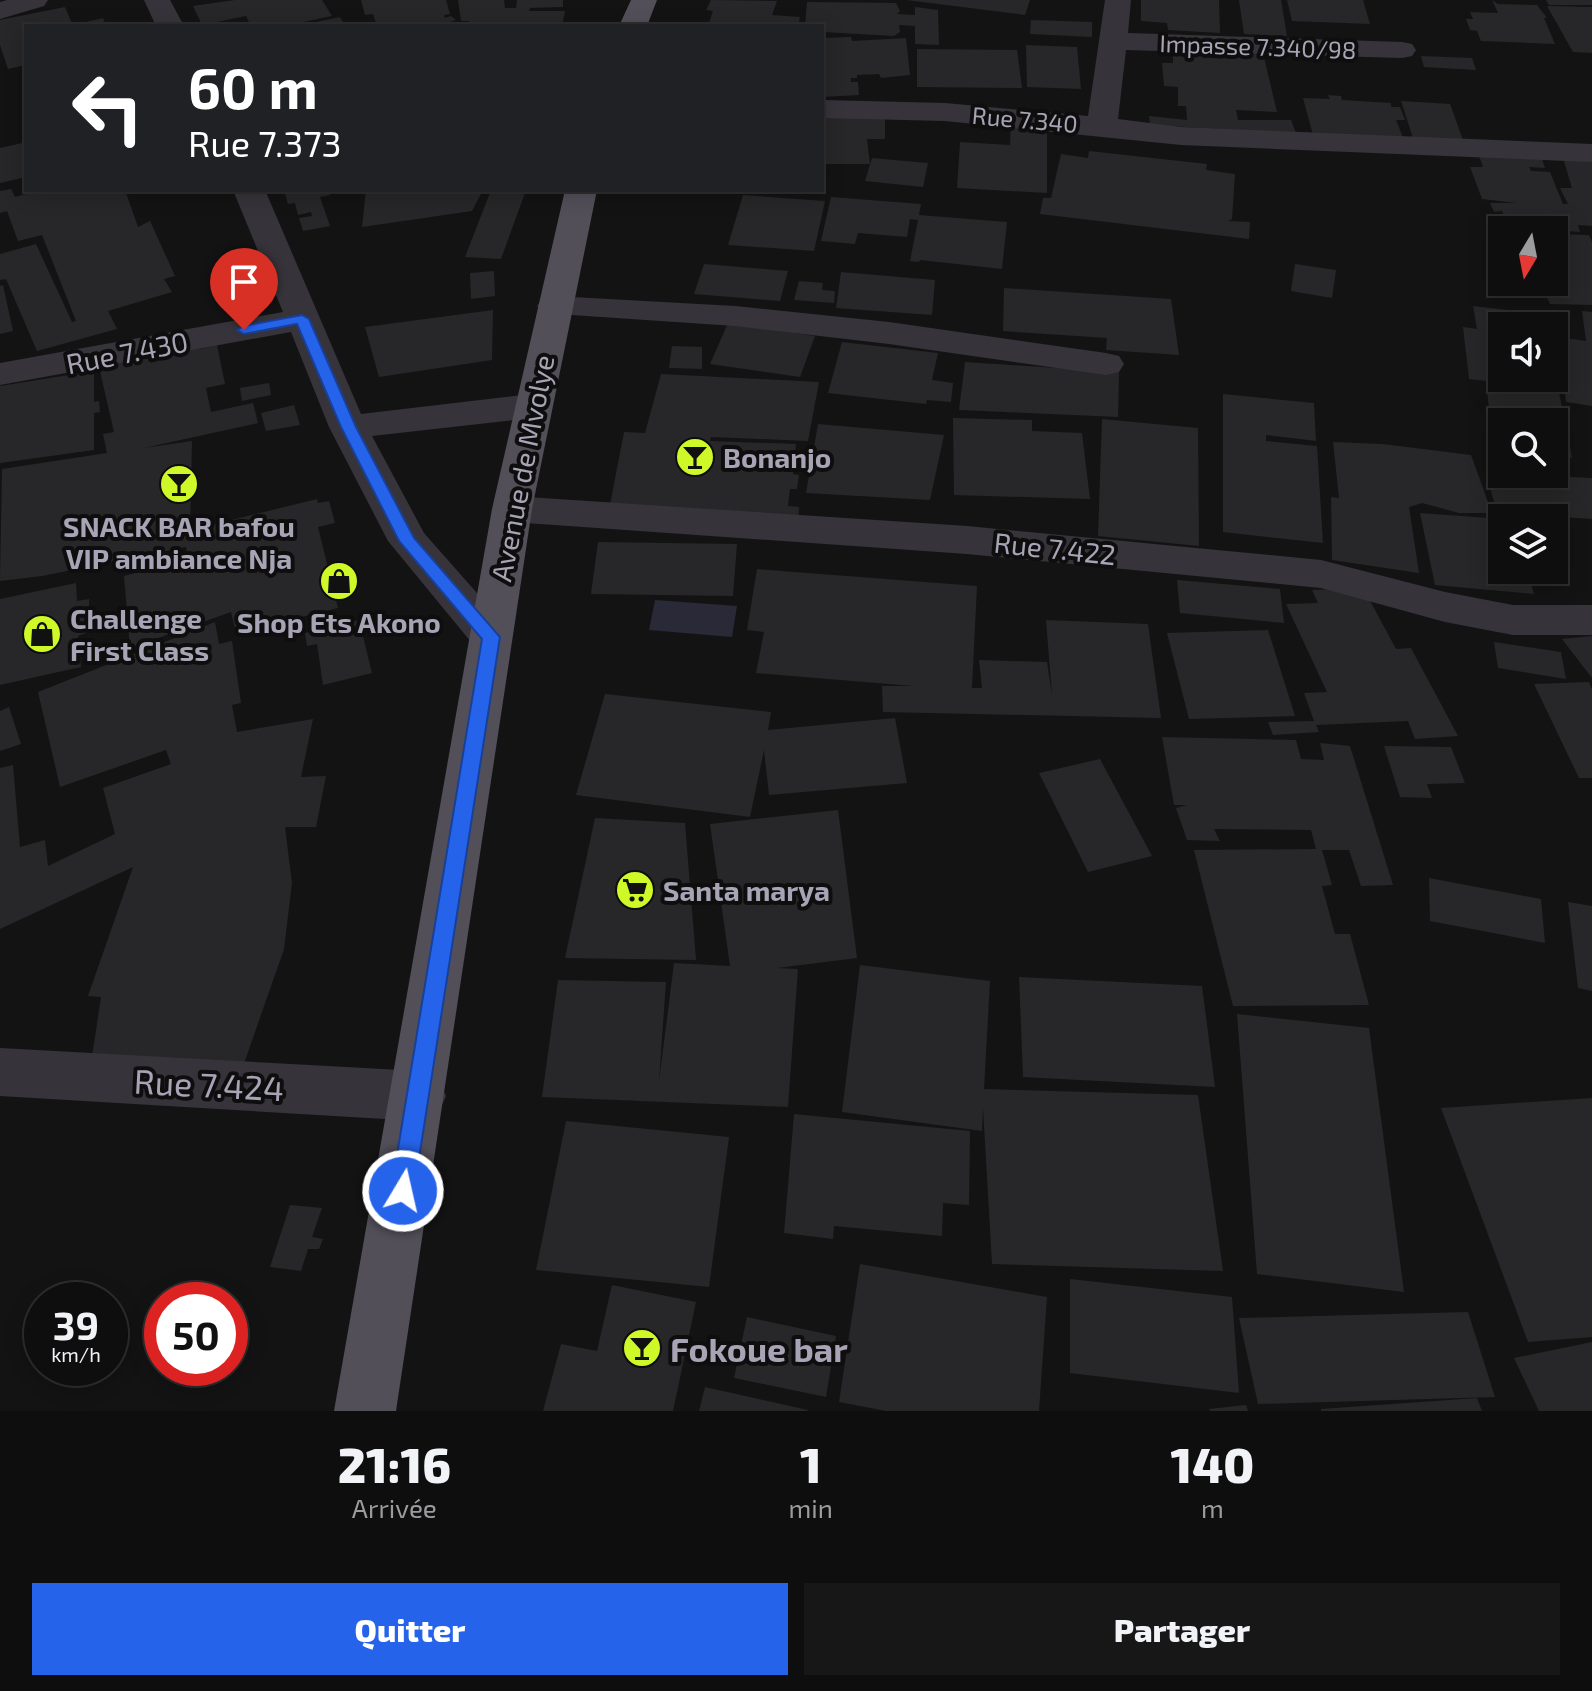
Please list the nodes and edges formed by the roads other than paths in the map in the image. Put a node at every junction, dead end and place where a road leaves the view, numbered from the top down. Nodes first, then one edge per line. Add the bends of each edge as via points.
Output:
1 (35, 0) edge
2 (157, 0) edge
3 (644, 0) edge
4 (1118, 0) edge
5 (0, 11) edge
6 (169, 24) edge
7 (634, 24) edge
8 (1113, 41) junction
9 (1402, 50) dead end
10 (824, 109) edge
11 (1102, 126) junction
12 (1592, 153) edge
13 (250, 192) edge
14 (581, 192) edge
15 (554, 306) junction
16 (302, 319) junction
17 (1106, 364) dead end
18 (0, 374) edge
19 (532, 406) junction
20 (348, 427) junction
21 (512, 509) junction
22 (1592, 620) edge
23 (491, 637) junction
24 (0, 1072) edge
25 (419, 1096) junction
26 (365, 1411) edge

1 - 5 street
2 - 6 street
3 - 7 main road
4 - 8 street, Rue 7.340
8 - 9 street, Impasse 7.340/98
8 - 11 street, Rue 7.340
10 - 11 street, Rue 7.340 via 945,112
11 - 12 street via 1181,136
13 - 16 street
14 - 15 main road, Avenue de Mvolye
15 - 17 street via 750,317
15 - 19 main road, Avenue de Mvolye
16 - 18 street, Rue 7.430
16 - 20 street
19 - 20 street
19 - 21 main road, Avenue de Mvolye
20 - 23 street via 408,541
21 - 22 street, Rue 7.422 via 967,540 1306,573 1513,620
21 - 23 main road, Avenue de Mvolye
23 - 25 main road, Avenue de Mvolye
24 - 25 street, Rue 7.424
25 - 26 main road, Avenue de Mvolye

